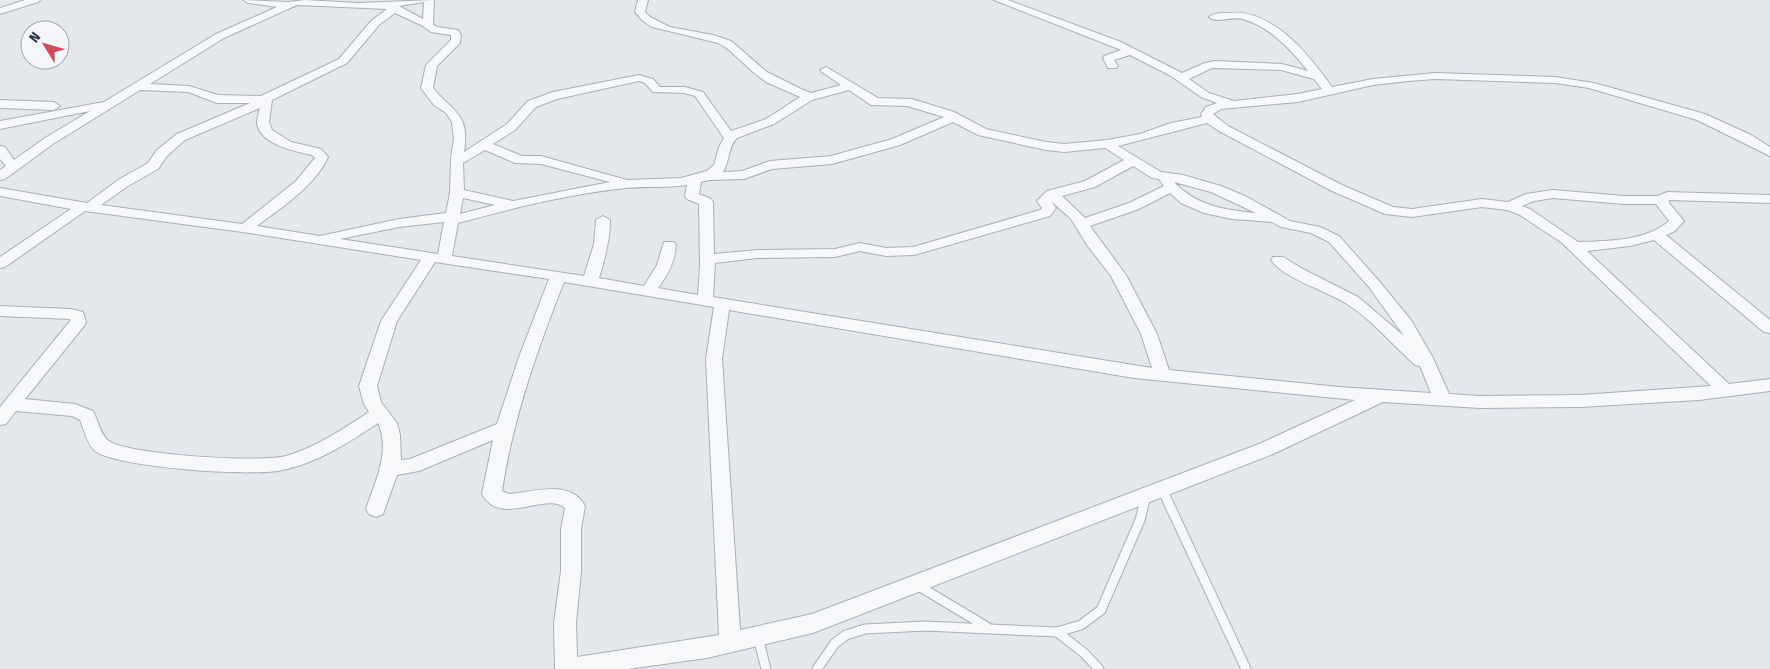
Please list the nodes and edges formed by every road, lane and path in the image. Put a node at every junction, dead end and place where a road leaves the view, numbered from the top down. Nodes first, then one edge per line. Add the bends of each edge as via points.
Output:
1 (16, 0) edge
2 (35, 0) edge
3 (248, 0) edge
4 (416, 0) edge
5 (429, 0) edge
6 (643, 0) edge
7 (999, 0) edge
8 (295, 2) edge
9 (390, 6) junction
10 (1, 12) edge
11 (1214, 17) dead end
12 (428, 24) junction
13 (1132, 50) junction
14 (1112, 66) dead end
15 (826, 70) dead end
16 (1318, 76) junction
17 (1181, 78) junction
18 (850, 86) junction
19 (138, 87) junction
20 (1330, 92) junction
21 (812, 97) junction
22 (264, 101) junction
23 (0, 104) edge
24 (111, 104) junction
25 (1232, 104) junction
26 (89, 108) junction
27 (954, 117) junction
28 (1209, 119) junction
29 (0, 125) edge
30 (730, 138) junction
31 (1132, 139) junction
32 (1107, 144) junction
33 (484, 145) junction
34 (0, 150) edge
35 (1770, 152) edge
36 (456, 161) junction
37 (1139, 164) junction
38 (13, 167) junction
39 (0, 176) edge
40 (700, 177) junction
41 (1168, 182) junction
42 (630, 183) junction
43 (0, 192) edge
44 (457, 193) junction
45 (1052, 194) junction
46 (1770, 199) edge
47 (1662, 200) junction
48 (518, 205) junction
49 (1510, 206) junction
50 (85, 207) junction
51 (451, 219) junction
52 (1277, 219) junction
53 (603, 220) dead end
54 (1082, 224) junction
55 (244, 229) junction
56 (1656, 234) junction
57 (316, 240) junction
58 (669, 245) dead end
59 (1574, 247) junction
60 (437, 258) junction
61 (707, 259) junction
62 (1278, 260) dead end
63 (0, 264) edge
64 (558, 277) junction
65 (590, 282) junction
66 (647, 292) junction
67 (713, 303) junction
68 (0, 311) edge
69 (1770, 328) edge
70 (1428, 367) junction
71 (1162, 375) junction
72 (1770, 385) edge
73 (1726, 391) junction
74 (1380, 396) junction
75 (1443, 400) junction
76 (12, 404) junction
77 (379, 414) junction
78 (0, 419) edge
79 (505, 428) junction
80 (389, 469) junction
81 (1154, 492) junction
82 (376, 508) dead end
83 (915, 584) junction
84 (988, 628) junction
85 (1057, 632) junction
86 (758, 636) junction
87 (730, 643) junction
88 (567, 669) edge
89 (766, 669) edge
90 (817, 669) edge
91 (1099, 669) edge
92 (1246, 669) edge

1 - 10 street
2 - 10 street
3 - 8 street
4 - 9 street
5 - 12 street
6 - 21 street via 640,12 653,23 673,31 724,42 781,87
7 - 13 street
8 - 9 street
8 - 19 street via 220,36
9 - 12 street
9 - 22 street via 343,62
11 - 16 street via 1237,15 1254,19 1298,51
12 - 36 street via 432,29 456,35 456,42 432,65 427,88 458,122 460,139
13 - 14 street via 1108,58
13 - 17 street
15 - 18 street
16 - 17 street via 1282,67 1215,64
16 - 20 street
17 - 25 street via 1204,95
18 - 21 street
18 - 27 street via 875,102 908,102
19 - 22 street via 188,89 217,99
19 - 24 street
20 - 25 street
20 - 35 street via 1373,82 1435,76 1555,80 1590,85 1701,118
21 - 30 street via 765,124
22 - 50 street via 181,137 162,153 153,166
22 - 55 street via 267,102 263,122 266,132 287,145 316,152 322,157 307,176
23 - 26 street
24 - 26 street
24 - 38 street
25 - 28 street via 1210,110 1207,114
26 - 29 street
27 - 32 street via 982,132 1046,146 1064,148
27 - 40 street via 896,142 832,160 770,165 744,175
28 - 31 street
28 - 49 street via 1296,167 1390,211 1412,213 1482,203
30 - 33 street via 699,94 685,90 657,90 649,81 639,78 586,88 532,104 511,127
30 - 40 street via 720,166 713,173
31 - 32 street
31 - 37 street
32 - 37 street
33 - 36 street
33 - 42 street via 520,160 542,160
34 - 38 street
36 - 44 street
37 - 41 street
37 - 45 street via 1117,168 1090,184
38 - 39 street
40 - 42 street
40 - 61 street via 692,196 706,202
41 - 52 street via 1183,179 1216,189
41 - 52 street via 1189,201 1218,213
41 - 54 street via 1134,206
42 - 48 street
43 - 50 street
44 - 48 street
44 - 51 street
45 - 54 street
45 - 61 street via 1044,201 1049,208 1045,213 914,251 886,252 860,247 835,253 756,254
46 - 47 street via 1675,195
47 - 49 street via 1553,194 1531,197
47 - 56 street via 1677,221 1672,228
48 - 51 street
49 - 59 street via 1542,222
50 - 55 street
50 - 63 street
51 - 57 street via 399,223
51 - 60 street
52 - 70 street via 1334,239 1405,324
53 - 65 street via 600,254
54 - 71 street via 1118,275 1149,334
55 - 57 street
56 - 59 street via 1607,246
56 - 69 street
57 - 60 street
58 - 66 street via 664,268
59 - 73 street
60 - 64 street
60 - 77 street via 408,290 389,321 368,386
61 - 67 street
62 - 70 street via 1300,276 1324,284 1354,302
64 - 65 street
64 - 79 street
65 - 66 street
66 - 67 street
67 - 71 street
67 - 87 street
68 - 76 street via 70,314 77,316 78,322
70 - 75 street
71 - 74 street
72 - 73 street
73 - 75 street via 1580,401
74 - 75 street
74 - 81 street via 1266,449
76 - 77 street via 75,410 87,416 102,446 121,453 233,466 274,465 301,458 333,445
76 - 78 street
77 - 80 street via 388,423 391,435 393,457
79 - 80 street via 412,466
79 - 88 street via 494,497 507,501 565,498 575,506 565,623
80 - 82 street
81 - 83 street
81 - 85 lane via 1101,610 1081,625
81 - 92 lane via 1188,548
83 - 84 lane
83 - 86 street via 813,623
84 - 85 lane
84 - 90 lane via 925,626 865,629 846,635 835,643
85 - 91 lane
86 - 87 street
86 - 89 lane
87 - 88 street

